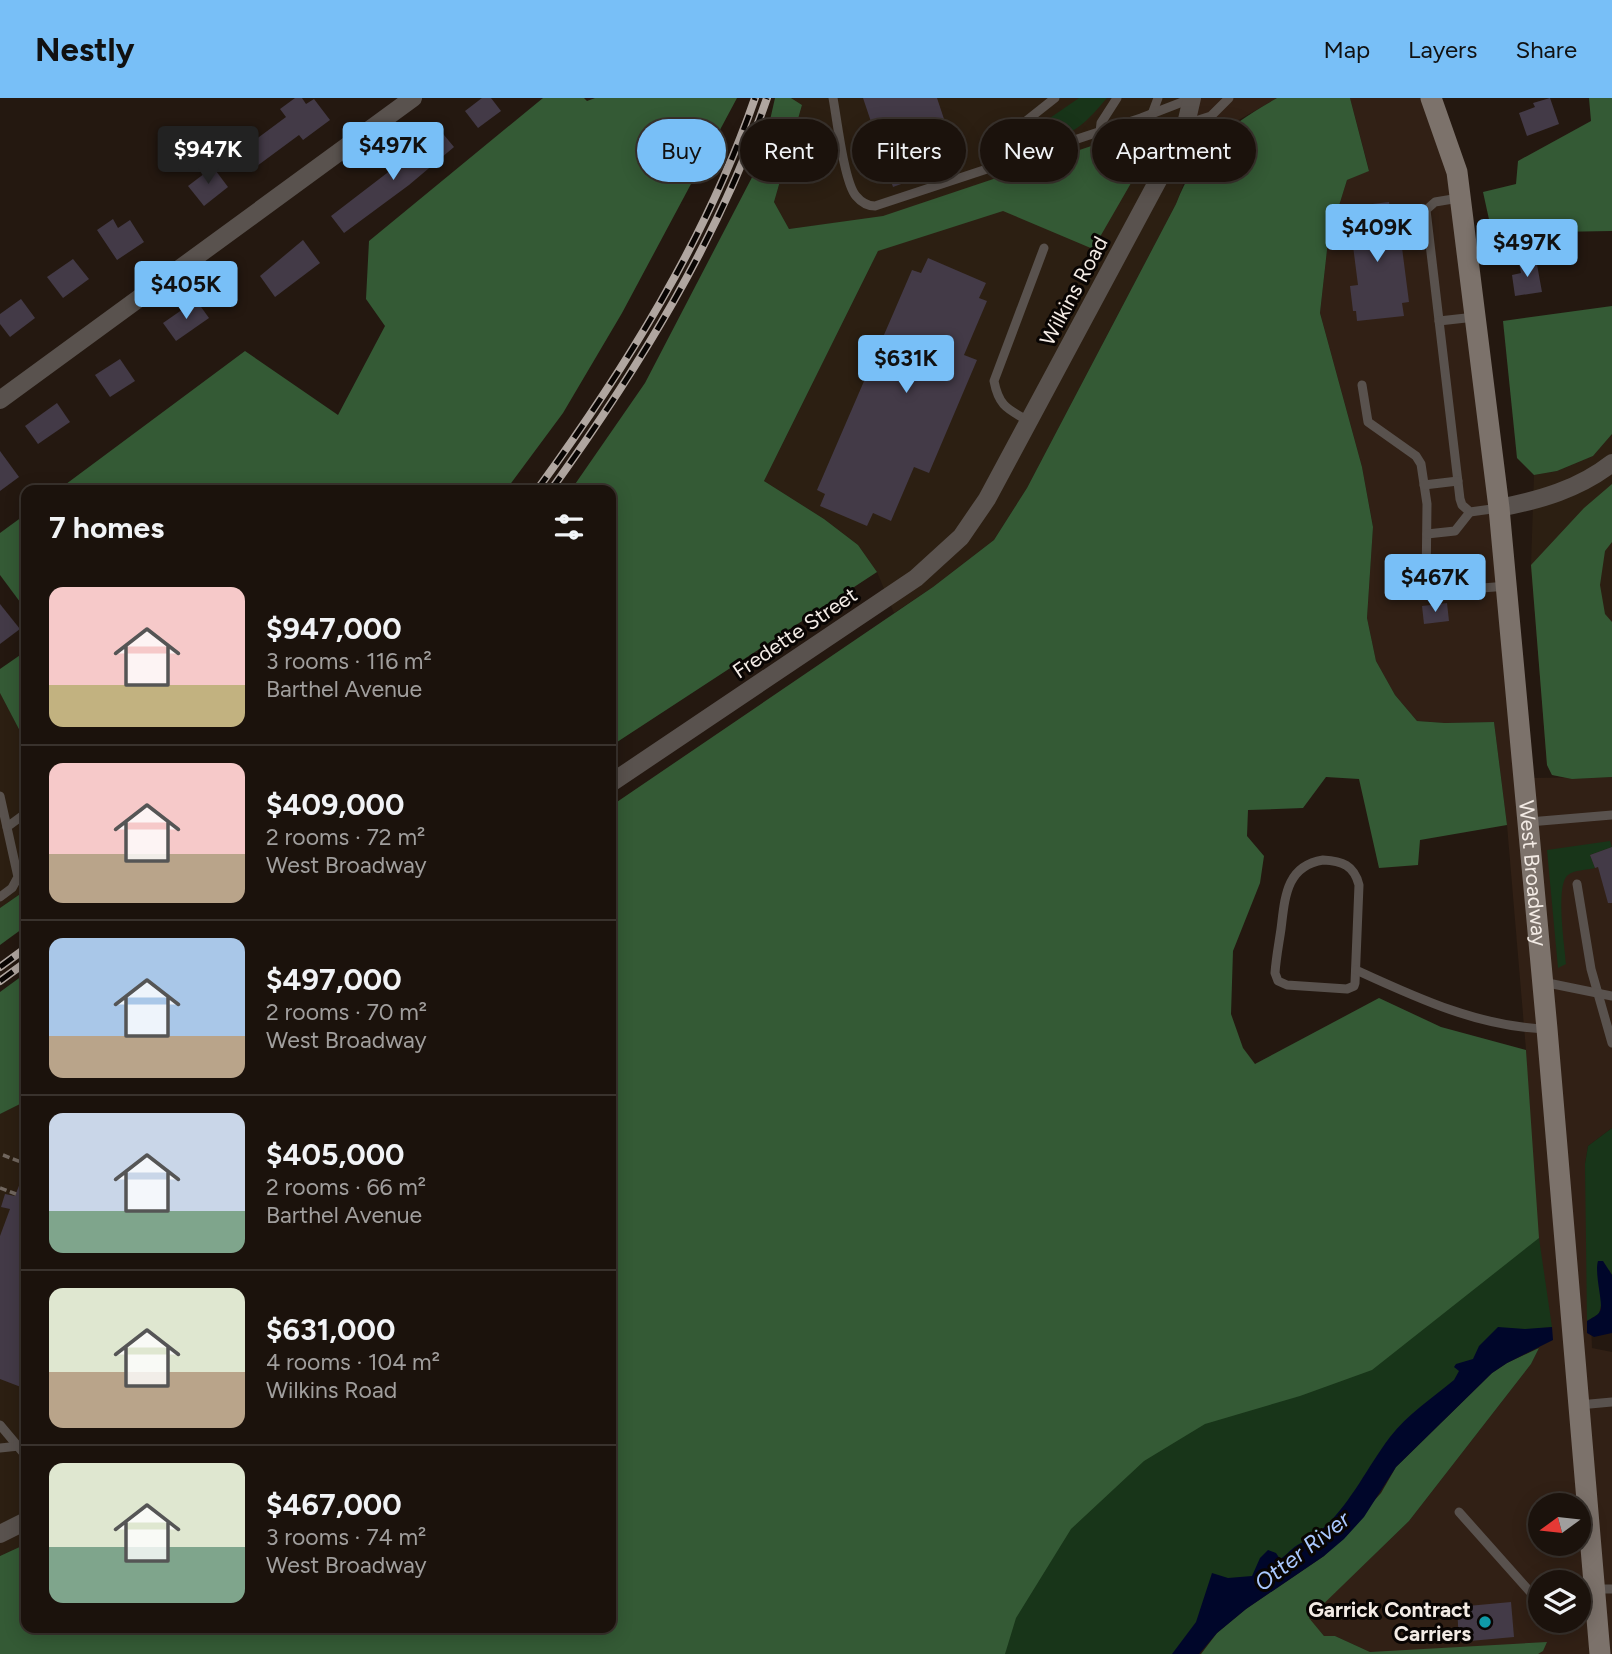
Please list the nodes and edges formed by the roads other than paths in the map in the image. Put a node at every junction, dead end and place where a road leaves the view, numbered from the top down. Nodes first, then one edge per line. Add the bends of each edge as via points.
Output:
1 (413, 98) edge
2 (833, 98) edge
3 (1055, 98) edge
4 (1116, 98) edge
5 (1158, 98) edge
6 (1192, 98) edge
7 (1229, 98) edge
8 (1431, 98) edge
9 (1152, 114) junction
10 (1028, 119) edge
11 (1103, 119) edge
12 (1138, 119) edge
13 (1187, 119) edge
14 (1202, 119) edge
15 (980, 172) edge
16 (1157, 182) edge
17 (1460, 198) junction
18 (1044, 248) dead end
19 (1475, 317) junction
20 (1439, 321) junction
21 (1362, 385) dead end
22 (0, 400) edge
23 (1030, 422) junction
24 (1612, 463) edge
25 (1458, 481) junction
26 (1424, 485) junction
27 (986, 501) joint
28 (1499, 508) junction
29 (1470, 512) junction
30 (1427, 534) junction
31 (1507, 586) junction
32 (616, 780) edge
33 (0, 796) edge
34 (1612, 816) edge
35 (21, 817) edge
36 (1529, 822) junction
37 (7, 827) junction
38 (1577, 884) dead end
39 (0, 897) edge
40 (1356, 970) junction
41 (1543, 982) junction
42 (1597, 993) junction
43 (1612, 996) edge
44 (1547, 1029) junction
45 (1612, 1044) edge
46 (1612, 1402) edge
47 (1579, 1405) junction
48 (0, 1425) edge
49 (19, 1446) junction
50 (0, 1448) edge
51 (21, 1449) edge
52 (1459, 1512) dead end
53 (21, 1524) edge
54 (0, 1534) edge
55 (1528, 1590) edge
56 (1595, 1599) edge
57 (1600, 1654) edge

1 - 22 street
2 - 15 lane via 849,183 868,205 891,202
3 - 10 lane
4 - 11 lane
5 - 9 lane
6 - 9 lane
6 - 13 street, Wilkins Road
7 - 14 lane
8 - 17 main road, West Broadway via 1457,172
9 - 12 lane
16 - 23 street, Wilkins Road
17 - 19 main road, West Broadway
17 - 20 lane via 1435,202 1426,210
18 - 23 lane via 994,381 997,397
19 - 20 lane
19 - 28 main road, West Broadway
20 - 25 lane
21 - 26 lane via 1368,422 1416,456
23 - 27 street, Wilkins Road
24 - 28 street via 1564,491
25 - 26 lane
25 - 29 lane via 1462,505
26 - 30 lane
27 - 32 street, Fredette Street via 961,537 916,578
28 - 29 lane
28 - 31 main road, West Broadway
29 - 30 lane via 1455,531
30 - 31 lane via 1425,583 1429,591
31 - 36 main road, West Broadway
33 - 37 lane
34 - 36 lane
35 - 37 lane
36 - 41 main road, West Broadway
37 - 39 lane via 18,877
38 - 42 lane
40 - 40 lane via 1357,876 1339,861 1305,865 1291,881 1285,898 1276,978 1287,985 1343,990 1354,986
40 - 44 lane via 1459,1013 1503,1025
41 - 42 lane
41 - 44 main road, West Broadway
42 - 43 lane
42 - 45 lane
44 - 47 main road, West Broadway
46 - 47 lane
47 - 56 main road, West Broadway
48 - 49 lane
49 - 50 lane
49 - 51 lane
52 - 55 lane
53 - 54 street
56 - 57 main road, West Broadway

